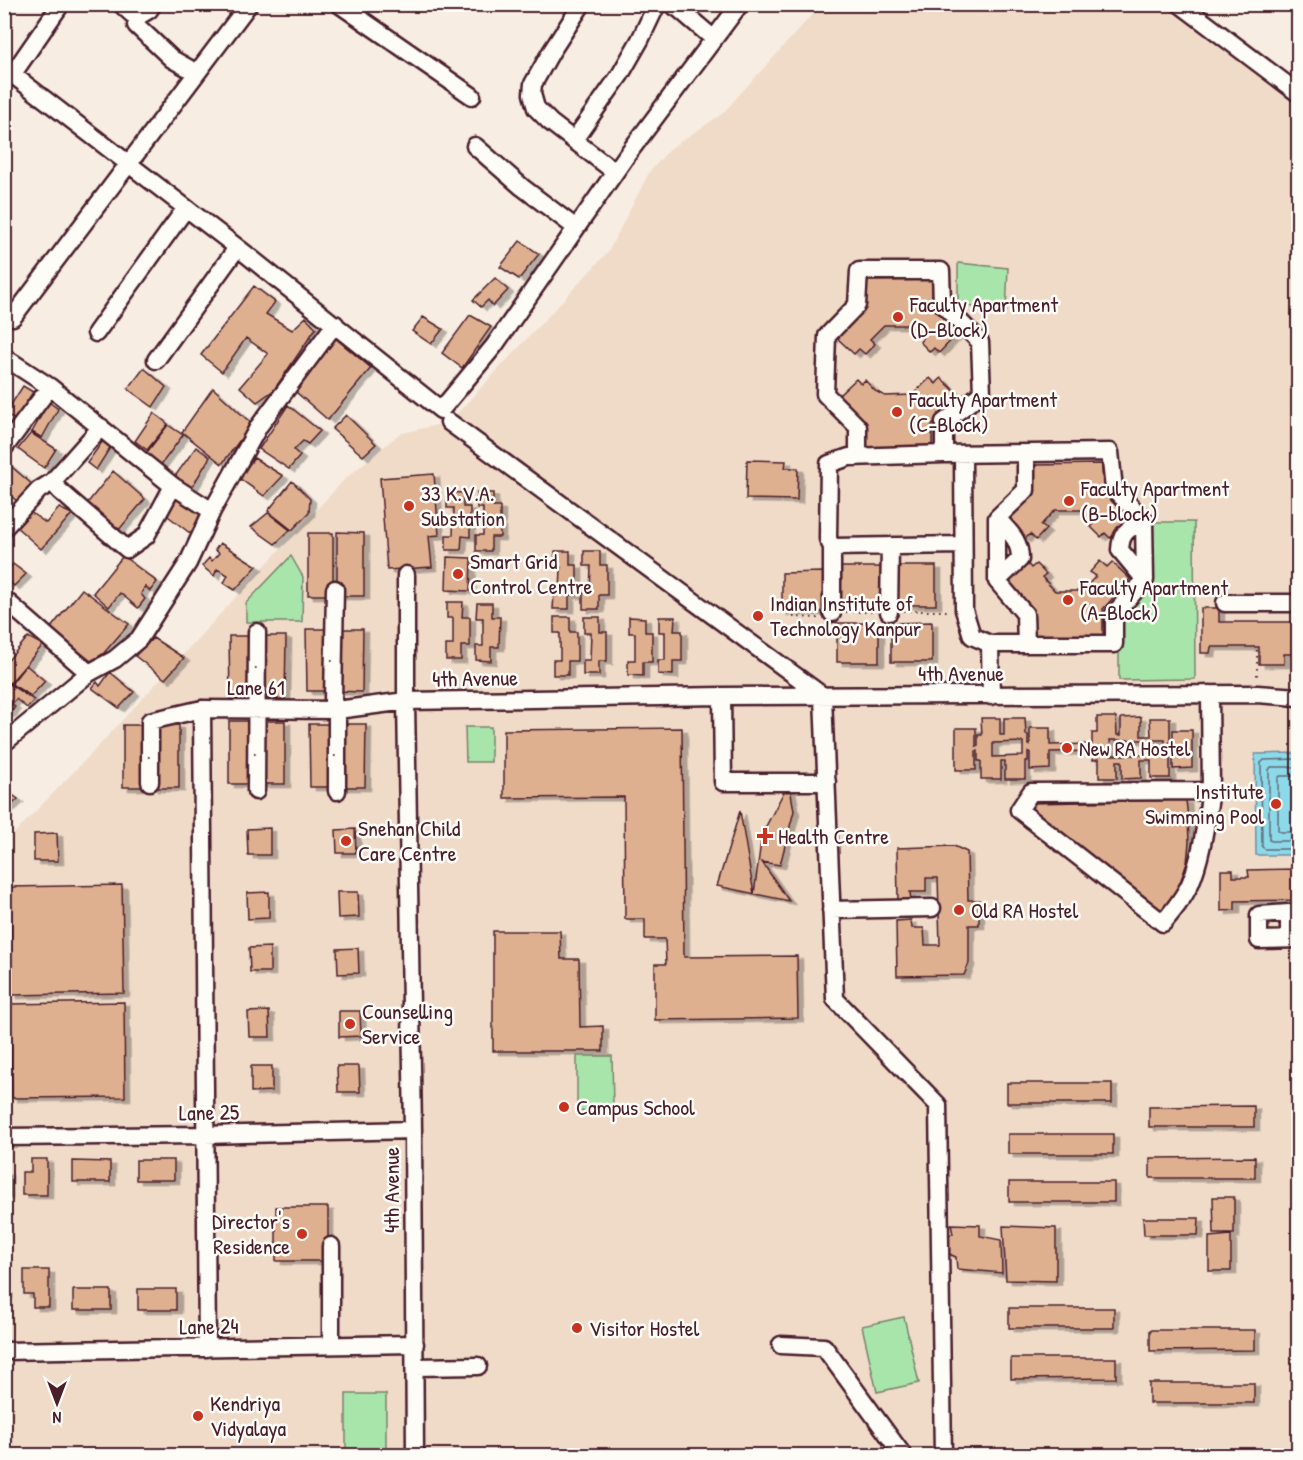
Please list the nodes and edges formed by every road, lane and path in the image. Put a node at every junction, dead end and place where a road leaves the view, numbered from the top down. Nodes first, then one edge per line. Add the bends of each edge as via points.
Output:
1 (61, 4) edge
2 (121, 4) edge
3 (153, 4) edge
4 (249, 4) edge
5 (339, 4) edge
6 (582, 4) edge
7 (657, 4) edge
8 (740, 4) edge
9 (1180, 4) edge
10 (677, 6) edge
11 (136, 25) dead end
12 (714, 39) junction
13 (8, 72) edge
14 (196, 73) junction
15 (1299, 93) edge
16 (472, 96) dead end
17 (574, 140) junction
18 (475, 146) dead end
19 (128, 164) junction
20 (615, 172) junction
21 (186, 208) junction
22 (576, 228) junction
23 (237, 248) junction
24 (7, 318) edge
25 (335, 324) junction
26 (96, 333) dead end
27 (4, 357) edge
28 (156, 360) dead end
29 (50, 387) junction
30 (449, 422) dead end
31 (100, 427) junction
32 (4, 448) edge
33 (944, 454) junction
34 (963, 454) junction
35 (1026, 454) junction
36 (858, 457) junction
37 (52, 482) junction
38 (173, 486) junction
39 (212, 511) junction
40 (997, 518) junction
41 (1144, 520) junction
42 (4, 528) edge
43 (963, 545) junction
44 (890, 546) junction
45 (832, 547) junction
46 (406, 575) dead end
47 (1145, 580) junction
48 (997, 581) junction
49 (335, 589) dead end
50 (4, 599) edge
51 (1225, 603) dead end
52 (1299, 603) edge
53 (889, 612) dead end
54 (832, 613) dead end
55 (257, 632) dead end
56 (990, 644) junction
57 (1026, 644) junction
58 (1257, 651) dead end
59 (89, 673) junction
60 (1210, 694) junction
61 (1257, 694) junction
62 (722, 696) junction
63 (823, 696) junction
64 (991, 696) junction
65 (1299, 697) edge
66 (406, 701) junction
67 (202, 709) junction
68 (256, 710) junction
69 (337, 710) junction
70 (4, 742) edge
71 (150, 782) dead end
72 (827, 782) junction
73 (256, 791) dead end
74 (337, 791) dead end
75 (1211, 791) junction
76 (932, 908) dead end
77 (831, 910) junction
78 (413, 1130) junction
79 (205, 1135) junction
80 (4, 1137) edge
81 (331, 1246) dead end
82 (415, 1344) junction
83 (331, 1345) junction
84 (781, 1345) dead end
85 (207, 1348) junction
86 (4, 1352) edge
87 (478, 1366) dead end
88 (415, 1367) junction
89 (415, 1455) edge
90 (902, 1455) edge
91 (943, 1455) edge

1 - 13 street
2 - 3 street via 139,16
4 - 14 street
5 - 16 street
6 - 17 street via 550,52 533,84 532,94 536,108
7 - 17 street via 620,75
8 - 12 street
9 - 15 street
10 - 12 street
11 - 14 street via 172,58
12 - 20 street
13 - 19 street
14 - 19 street
17 - 20 street
18 - 22 street
19 - 21 street
19 - 24 street
20 - 22 street
21 - 23 street
21 - 26 street
22 - 25 street via 494,346 441,410
23 - 25 street
23 - 28 street
25 - 39 street via 259,426
27 - 29 street
29 - 31 street
29 - 32 street
30 - 63 street
31 - 37 street
31 - 38 street
33 - 34 street
33 - 36 street
33 - 36 street via 944,422 982,393 980,342 942,303 941,271 859,271 856,304 827,336 825,394 858,427
34 - 35 street
34 - 43 street
35 - 40 street via 1026,490
35 - 41 street via 1110,452 1114,489
36 - 45 street via 829,464 828,539
37 - 38 street via 127,549 146,536
37 - 42 street via 39,490
38 - 39 street
39 - 59 street via 188,562 139,639 115,659
40 - 48 street
40 - 48 street via 1015,539 1020,559
41 - 47 street
41 - 47 street via 1123,533 1120,550
43 - 44 street
43 - 56 street via 963,610 972,636
44 - 45 street
44 - 53 street
45 - 54 street
46 - 66 street
47 - 57 street via 1114,614 1114,644
48 - 57 street via 1025,614
49 - 69 street via 333,701
50 - 59 street
51 - 52 street
55 - 68 street
56 - 57 street
56 - 64 street
58 - 61 path
59 - 70 street
60 - 61 street, 4th Avenue
60 - 64 street, 4th Avenue
60 - 75 street
61 - 65 street, 4th Avenue
62 - 63 street, 4th Avenue
62 - 66 street, 4th Avenue
62 - 72 street via 723,782
63 - 64 street, 4th Avenue
63 - 72 street
66 - 69 street, Lane 61
66 - 78 street, 4th Avenue
67 - 68 street, Lane 61
67 - 71 street via 150,721
67 - 79 street, Lane 61
68 - 69 street, Lane 61
68 - 73 street
69 - 74 street
72 - 77 street
75 - 75 street via 1031,792 1019,810 1163,923 1191,883
76 - 77 street
77 - 91 street via 835,999 938,1104
78 - 79 street, Lane 25
78 - 82 street, 4th Avenue
79 - 80 street, Lane 25
79 - 85 street, Lane 61
81 - 83 street
82 - 83 street, Lane 24
82 - 88 street, 4th Avenue
83 - 85 street, Lane 24
84 - 90 street via 824,1347
85 - 86 street, Lane 24
87 - 88 street
88 - 89 street, 4th Avenue

